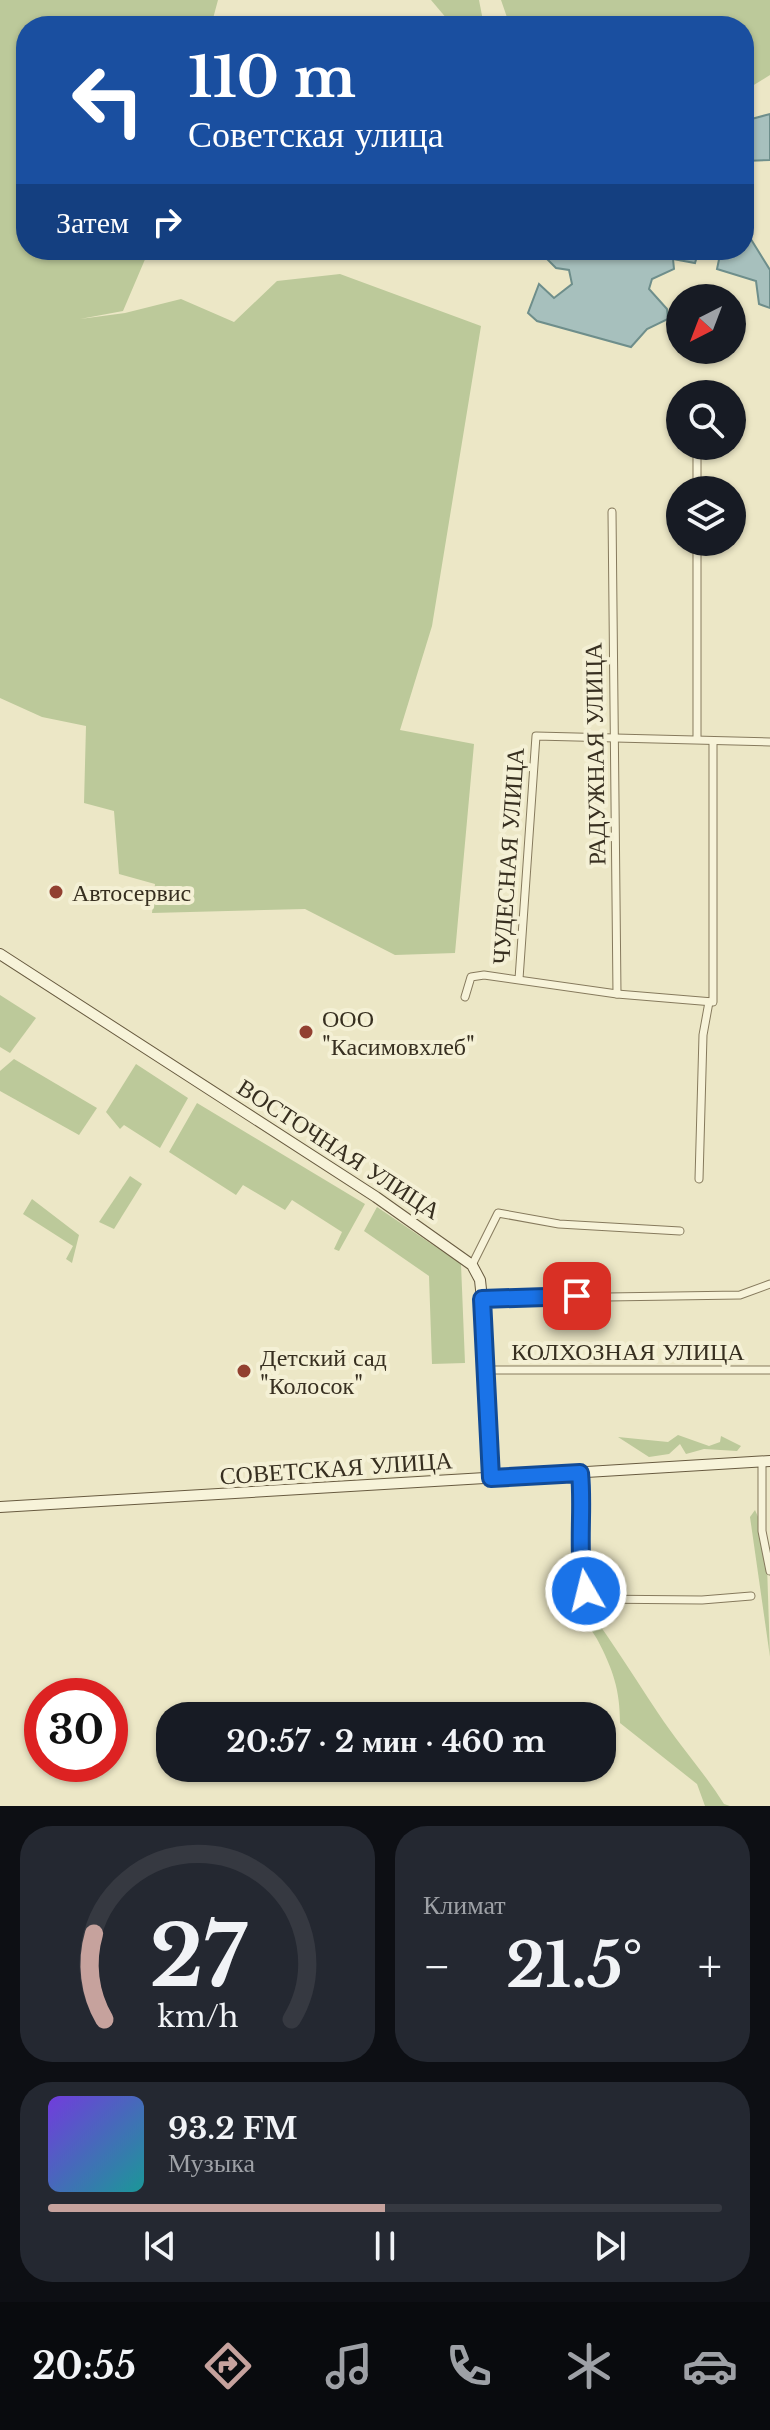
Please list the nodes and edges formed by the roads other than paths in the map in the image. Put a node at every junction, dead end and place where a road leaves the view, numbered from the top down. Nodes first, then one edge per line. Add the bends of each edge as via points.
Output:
1 (612, 512) dead end
2 (697, 556) edge
3 (614, 736) junction
4 (697, 738) junction
5 (713, 741) junction
6 (770, 742) edge
7 (0, 954) edge
8 (519, 979) junction
9 (617, 994) junction
10 (465, 997) dead end
11 (711, 1002) junction
12 (699, 1179) dead end
13 (680, 1231) dead end
14 (472, 1265) junction
15 (769, 1284) edge
16 (482, 1299) junction
17 (485, 1370) junction
18 (770, 1370) edge
19 (766, 1462) edge
20 (580, 1473) junction
21 (491, 1478) junction
22 (0, 1507) edge
23 (770, 1571) edge
24 (751, 1596) dead end

1 - 3 street, РАДУЖНАЯ УЛИЦА
2 - 4 street
3 - 4 street
3 - 8 street, ЧУДЕСНАЯ УЛИЦА via 536,736
3 - 9 street, РАДУЖНАЯ УЛИЦА
4 - 5 street
5 - 6 street
5 - 11 street
7 - 14 main road, ВОСТОЧНАЯ УЛИЦА
8 - 9 street
8 - 10 street via 471,977
9 - 11 street
11 - 12 street via 703,1035
13 - 14 street via 559,1224 498,1213
14 - 16 main road
15 - 16 street via 740,1295
16 - 17 main road
17 - 18 street, КОЛХОЗНАЯ УЛИЦА
17 - 21 main road
19 - 20 main road, СОВЕТСКАЯ УЛИЦА
19 - 23 street via 762,1531
20 - 21 main road, СОВЕТСКАЯ УЛИЦА
20 - 24 street via 580,1569 591,1599
21 - 22 main road, СОВЕТСКАЯ УЛИЦА

